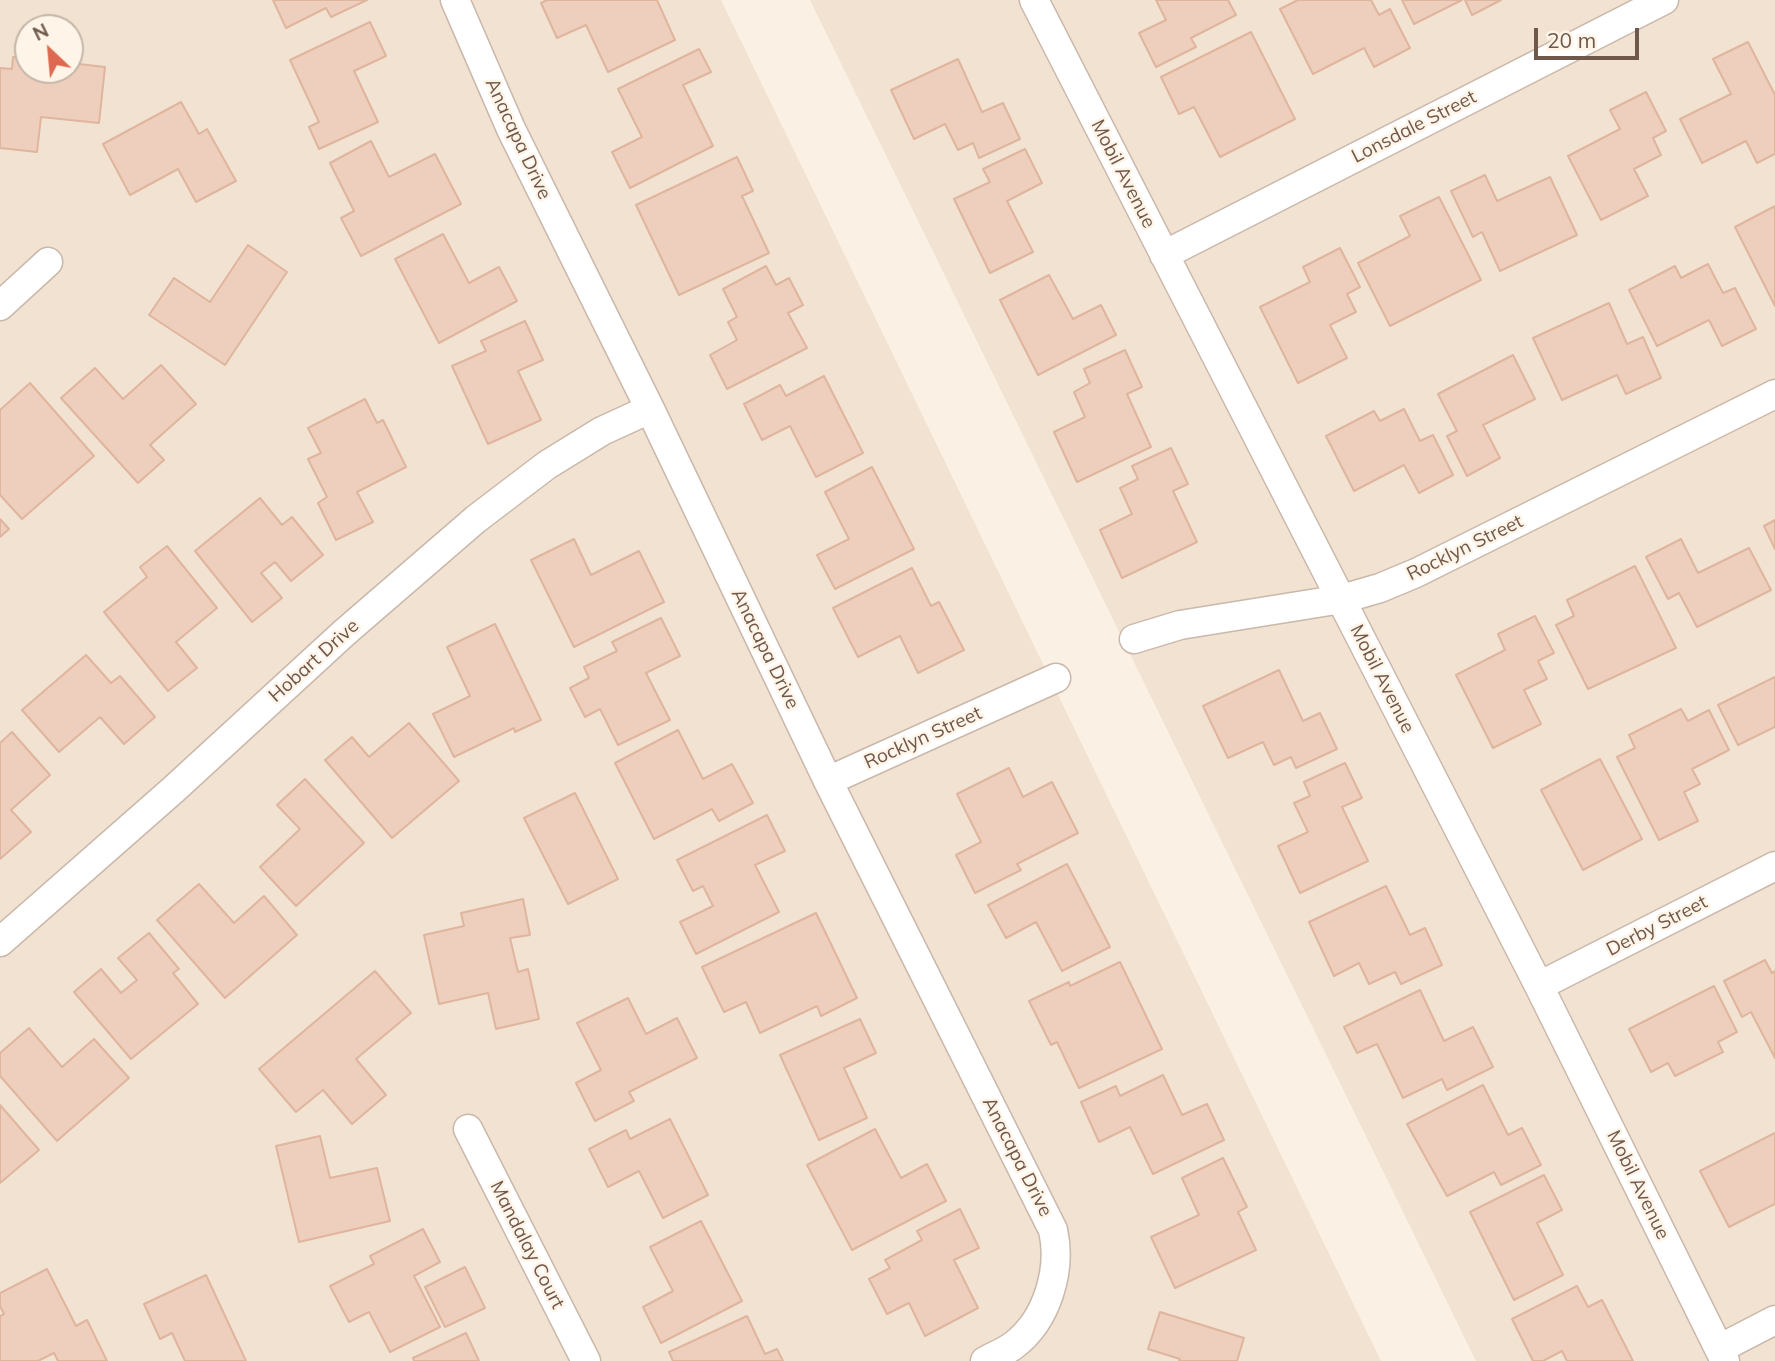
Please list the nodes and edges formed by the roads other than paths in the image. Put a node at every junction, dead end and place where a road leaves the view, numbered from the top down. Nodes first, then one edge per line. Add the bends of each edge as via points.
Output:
1 (455, 0) edge
2 (1034, 0) edge
3 (1664, 0) edge
4 (1164, 255) junction
5 (48, 262) dead end
6 (0, 306) edge
7 (1775, 394) edge
8 (650, 409) junction
9 (1342, 600) junction
10 (1134, 639) dead end
11 (1056, 678) dead end
12 (828, 781) junction
13 (1775, 866) edge
14 (0, 942) edge
15 (1539, 986) junction
16 (468, 1129) dead end
17 (1775, 1320) edge
18 (1722, 1355) edge
19 (586, 1361) edge
20 (985, 1361) edge

1 - 8 street, Anacapa Drive via 512,130
2 - 4 street, Mobil Avenue
3 - 4 street, Lonsdale Street
4 - 9 street, Mobil Avenue
5 - 6 street
7 - 9 street, Rocklyn Street via 1416,573
8 - 12 street, Anacapa Drive
8 - 14 street, Hobart Drive via 558,458 476,519
9 - 10 street, Rocklyn Street via 1180,625
9 - 15 street, Mobil Avenue
11 - 12 street, Rocklyn Street
12 - 20 street, Anacapa Drive via 1053,1230 1055,1273 1047,1300 1025,1335
13 - 15 street, Derby Street
15 - 18 street, Mobil Avenue
16 - 19 street, Mandalay Court
17 - 18 street

